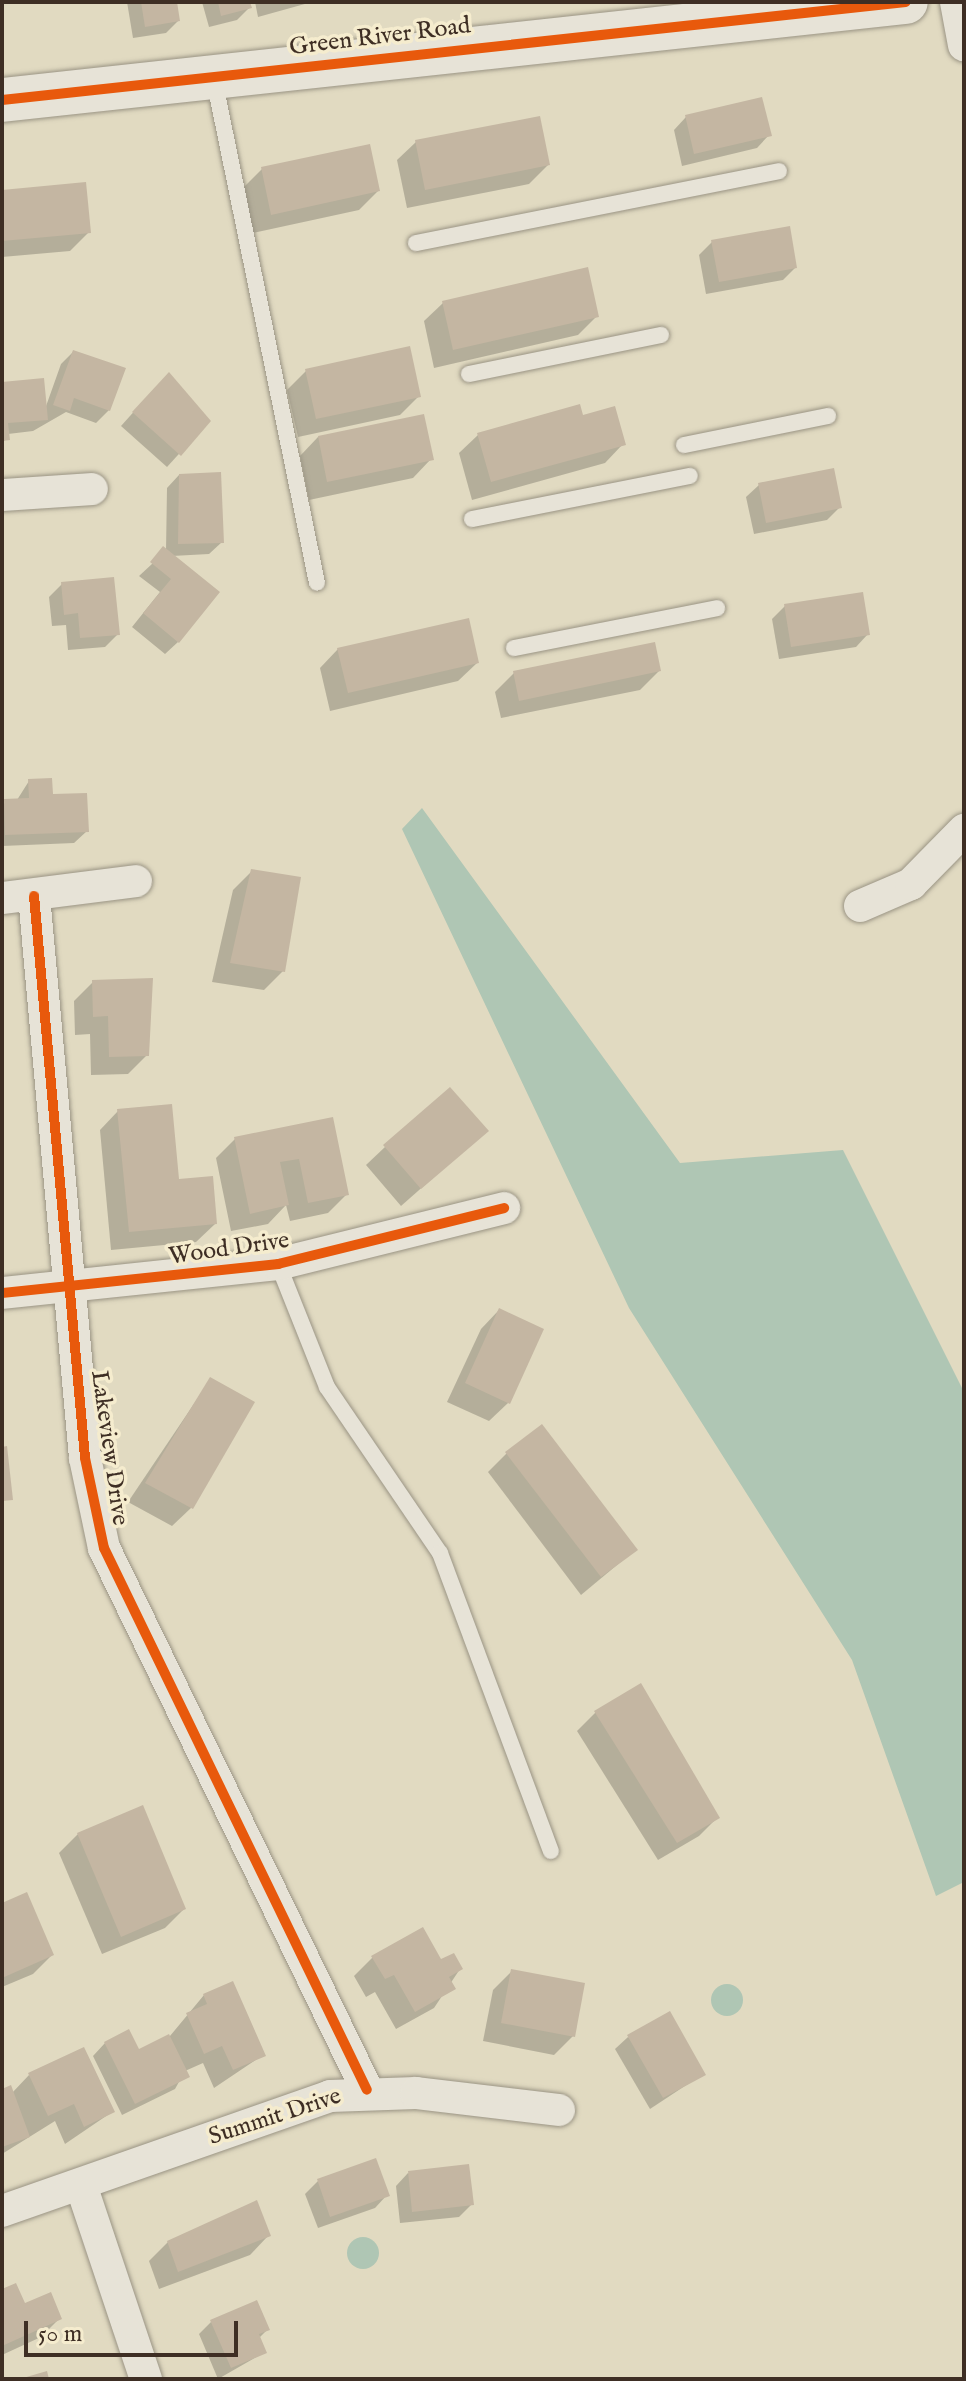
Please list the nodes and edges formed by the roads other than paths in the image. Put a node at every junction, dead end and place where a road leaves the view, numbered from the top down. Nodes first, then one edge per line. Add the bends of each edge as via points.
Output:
1 (906, 2) edge
2 (956, 2) edge
3 (774, 11) edge
4 (964, 45) edge
5 (214, 77) junction
6 (2, 100) edge
7 (779, 171) dead end
8 (416, 243) dead end
9 (661, 335) dead end
10 (469, 374) dead end
11 (828, 416) dead end
12 (684, 445) dead end
13 (690, 476) dead end
14 (92, 489) dead end
15 (2, 495) edge
16 (472, 519) dead end
17 (317, 583) dead end
18 (717, 608) dead end
19 (514, 648) dead end
20 (964, 830) edge
21 (953, 862) edge
22 (136, 881) dead end
23 (34, 896) junction
24 (2, 898) edge
25 (860, 906) dead end
26 (504, 1208) dead end
27 (278, 1264) junction
28 (70, 1289) junction
29 (2, 1293) edge
30 (551, 1851) dead end
31 (367, 2090) junction
32 (559, 2110) dead end
33 (81, 2185) junction
34 (2, 2211) edge
35 (146, 2379) edge

1 - 3 street, Green River Road
2 - 4 street
3 - 5 street, Green River Road
5 - 6 street, Green River Road
5 - 17 lane
7 - 8 lane
9 - 10 lane
11 - 12 lane
13 - 16 lane
14 - 15 street
18 - 19 lane
20 - 21 street
21 - 25 street
22 - 23 street
23 - 24 street
23 - 28 street, Lakeview Drive
26 - 27 street, Wood Drive
27 - 28 street, Wood Drive
27 - 30 lane via 327,1387 440,1553
28 - 29 street, Wood Drive
28 - 31 street, Lakeview Drive via 85,1458 104,1548
31 - 32 street, Summit Drive
31 - 33 street, Summit Drive via 308,2102
33 - 34 street, Summit Drive
33 - 35 street

